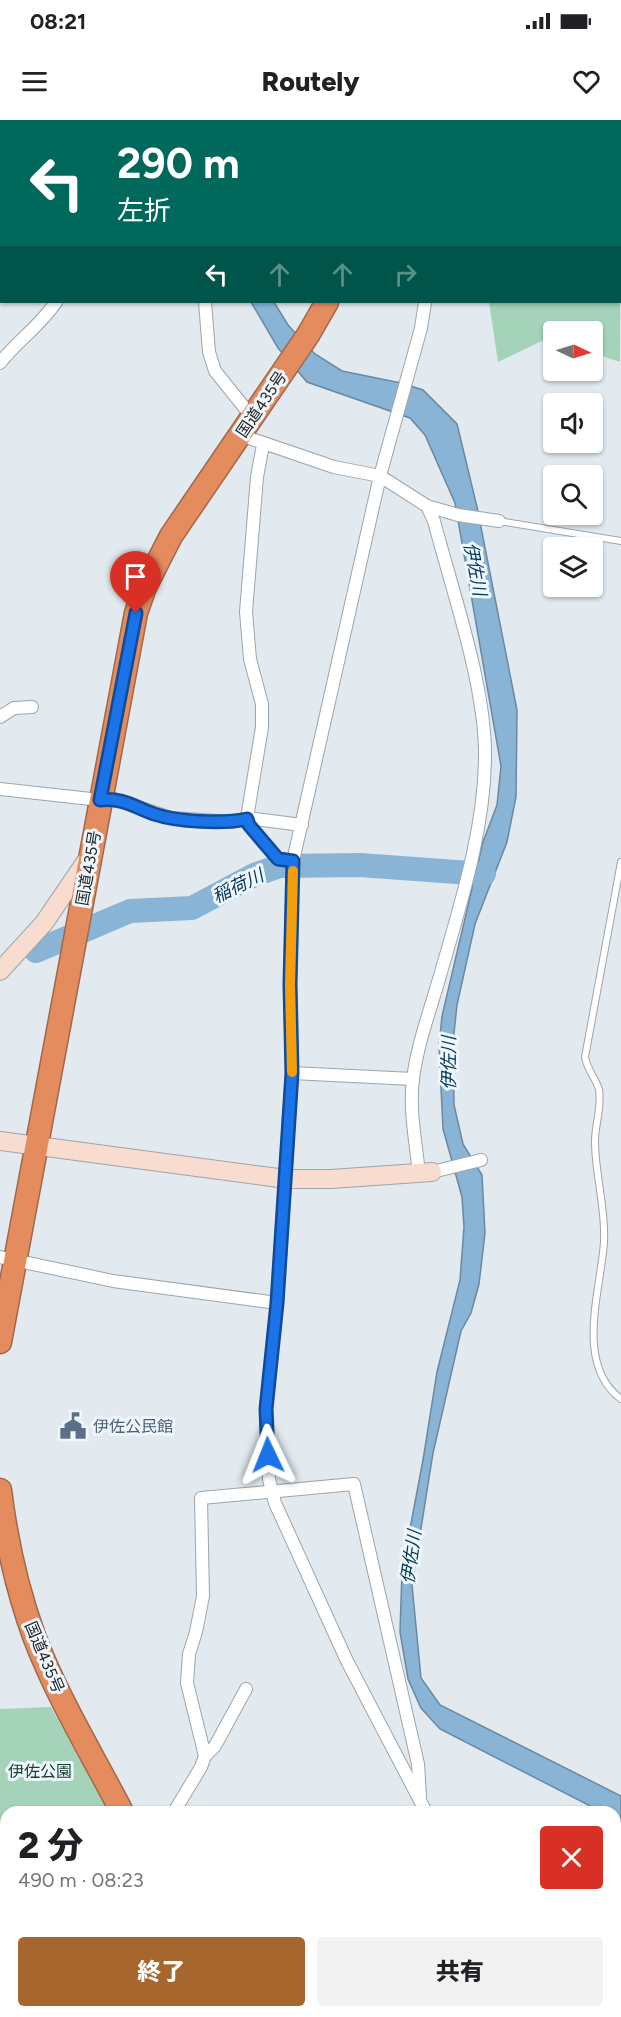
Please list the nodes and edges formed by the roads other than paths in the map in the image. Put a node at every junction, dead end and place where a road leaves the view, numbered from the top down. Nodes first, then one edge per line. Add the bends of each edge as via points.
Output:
1 (55, 303) edge
2 (205, 303) edge
3 (326, 303) edge
4 (425, 303) edge
5 (0, 363) edge
6 (246, 426) junction
7 (263, 445) junction
8 (380, 477) junction
9 (432, 508) junction
10 (499, 521) joint
11 (621, 540) edge
12 (32, 707) dead end
13 (0, 717) edge
14 (0, 789) edge
15 (100, 800) junction
16 (247, 819) junction
17 (302, 825) junction
18 (90, 856) junction
19 (293, 861) junction
20 (621, 862) edge
21 (0, 971) edge
22 (292, 1073) junction
23 (413, 1079) junction
24 (0, 1141) edge
25 (35, 1148) junction
26 (481, 1160) dead end
27 (426, 1173) junction
28 (286, 1179) junction
29 (8, 1258) edge
30 (277, 1303) junction
31 (0, 1342) edge
32 (621, 1399) edge
33 (0, 1490) edge
34 (271, 1490) junction
35 (246, 1689) dead end
36 (205, 1755) junction
37 (119, 1806) edge
38 (178, 1806) edge
39 (422, 1806) edge
40 (423, 1806) edge

1 - 5 street via 43,321 18,341
2 - 6 street via 209,352 215,371
3 - 6 highway, 国道435号
4 - 8 street
6 - 7 street
6 - 15 highway, 国道435号 via 171,536 145,587 128,651
7 - 8 street
7 - 16 street via 246,612 250,659 262,704 262,727
8 - 9 street
8 - 17 street
9 - 10 street
9 - 23 street via 477,690 484,751 469,869
10 - 11 lane
12 - 13 street via 14,708
14 - 15 street
15 - 16 street via 126,801 171,818 232,822
15 - 18 highway, 国道435号
16 - 17 street
16 - 19 street via 278,859
17 - 19 street
18 - 21 street via 44,923
18 - 25 highway, 国道435号
19 - 22 street
20 - 32 lane via 585,1057 587,1070 599,1088 595,1139 604,1240 595,1353 604,1379
22 - 23 street
22 - 28 street
23 - 27 street via 413,1112
24 - 25 street
25 - 28 street
25 - 29 highway, 国道435号
26 - 27 street
27 - 28 street
28 - 30 street
29 - 30 street via 113,1281
29 - 31 highway, 国道435号
30 - 34 street via 266,1409
33 - 37 highway, 国道435号 via 12,1558 34,1636
34 - 36 street via 201,1498 203,1596 189,1654 187,1683
34 - 39 street via 320,1605
34 - 40 street via 354,1484 418,1764
35 - 36 street via 215,1746
36 - 38 street

